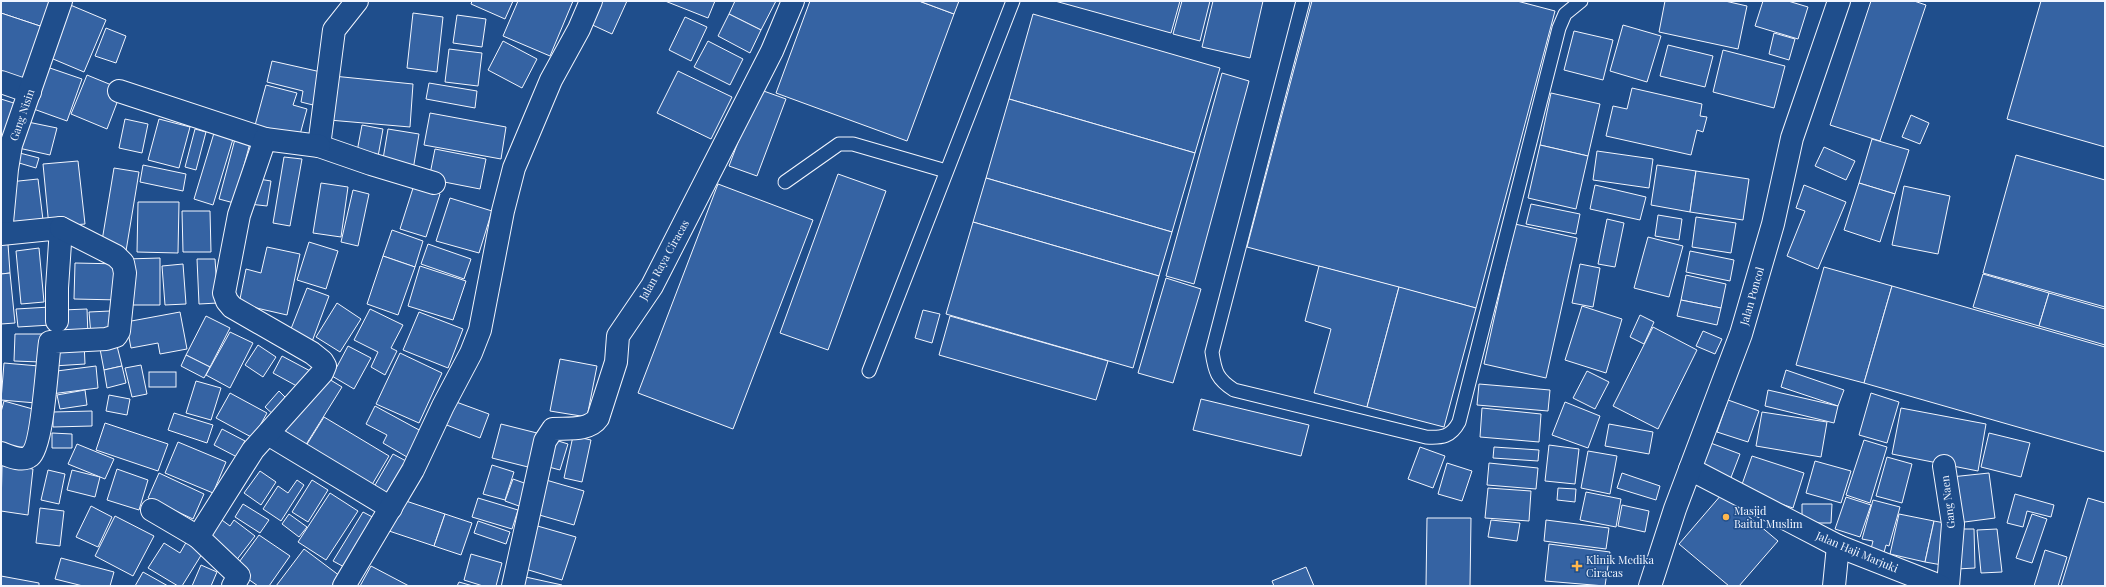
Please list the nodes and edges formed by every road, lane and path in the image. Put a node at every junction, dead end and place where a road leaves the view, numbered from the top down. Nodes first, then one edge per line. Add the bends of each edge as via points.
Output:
1 (62, 1) edge
2 (357, 1) edge
3 (591, 1) edge
4 (793, 1) edge
5 (1013, 1) edge
6 (1304, 1) edge
7 (1581, 1) edge
8 (1839, 1) edge
9 (1, 82) edge
10 (119, 91) dead end
11 (30, 92) junction
12 (265, 139) junction
13 (319, 146) junction
14 (946, 171) junction
15 (785, 182) dead end
16 (434, 183) dead end
17 (61, 228) junction
18 (1, 233) edge
19 (57, 321) dead end
20 (869, 371) dead end
21 (268, 434) junction
22 (1, 453) edge
23 (1944, 466) dead end
24 (1690, 469) junction
25 (391, 508) junction
26 (152, 510) dead end
27 (198, 536) junction
28 (1838, 546) junction
29 (241, 583) edge
30 (344, 586) edge
31 (513, 586) edge
32 (1650, 586) edge
33 (1834, 586) edge
34 (1940, 586) edge
35 (1948, 586) edge

1 - 11 street, Gang Nisin
2 - 13 street via 334,30
3 - 25 street via 551,80 514,168 480,330 462,373
4 - 31 street, Jalan Raya Ciracas via 772,51 652,286 618,336 616,362 598,418 594,424 584,427 553,429 545,441
5 - 14 lane
6 - 7 lane via 1212,352 1215,370 1222,382 1234,390 1438,438 1449,436 1459,422 1559,28 1565,14
8 - 24 street, Jalan Poncol via 1792,138 1773,224 1741,334
9 - 11 street
10 - 12 street
11 - 18 street, Gang Nisin via 11,145
12 - 13 street
12 - 21 street via 238,215 224,293 232,307 312,353 325,366 322,373
13 - 16 street
14 - 15 lane via 853,144 839,144
14 - 20 lane
17 - 18 street
17 - 19 street
17 - 22 street via 116,256 123,263 125,274 119,331 116,336 106,339 50,342 37,445 28,457 12,457
21 - 25 street
21 - 27 street via 253,450
23 - 35 street, Gang Naen via 1953,524
24 - 28 street, Jalan Haji Marjuki
24 - 32 street, Jalan Poncol via 1674,509
25 - 30 street
26 - 27 street
27 - 29 street
28 - 33 street
28 - 34 street, Jalan Haji Marjuki

